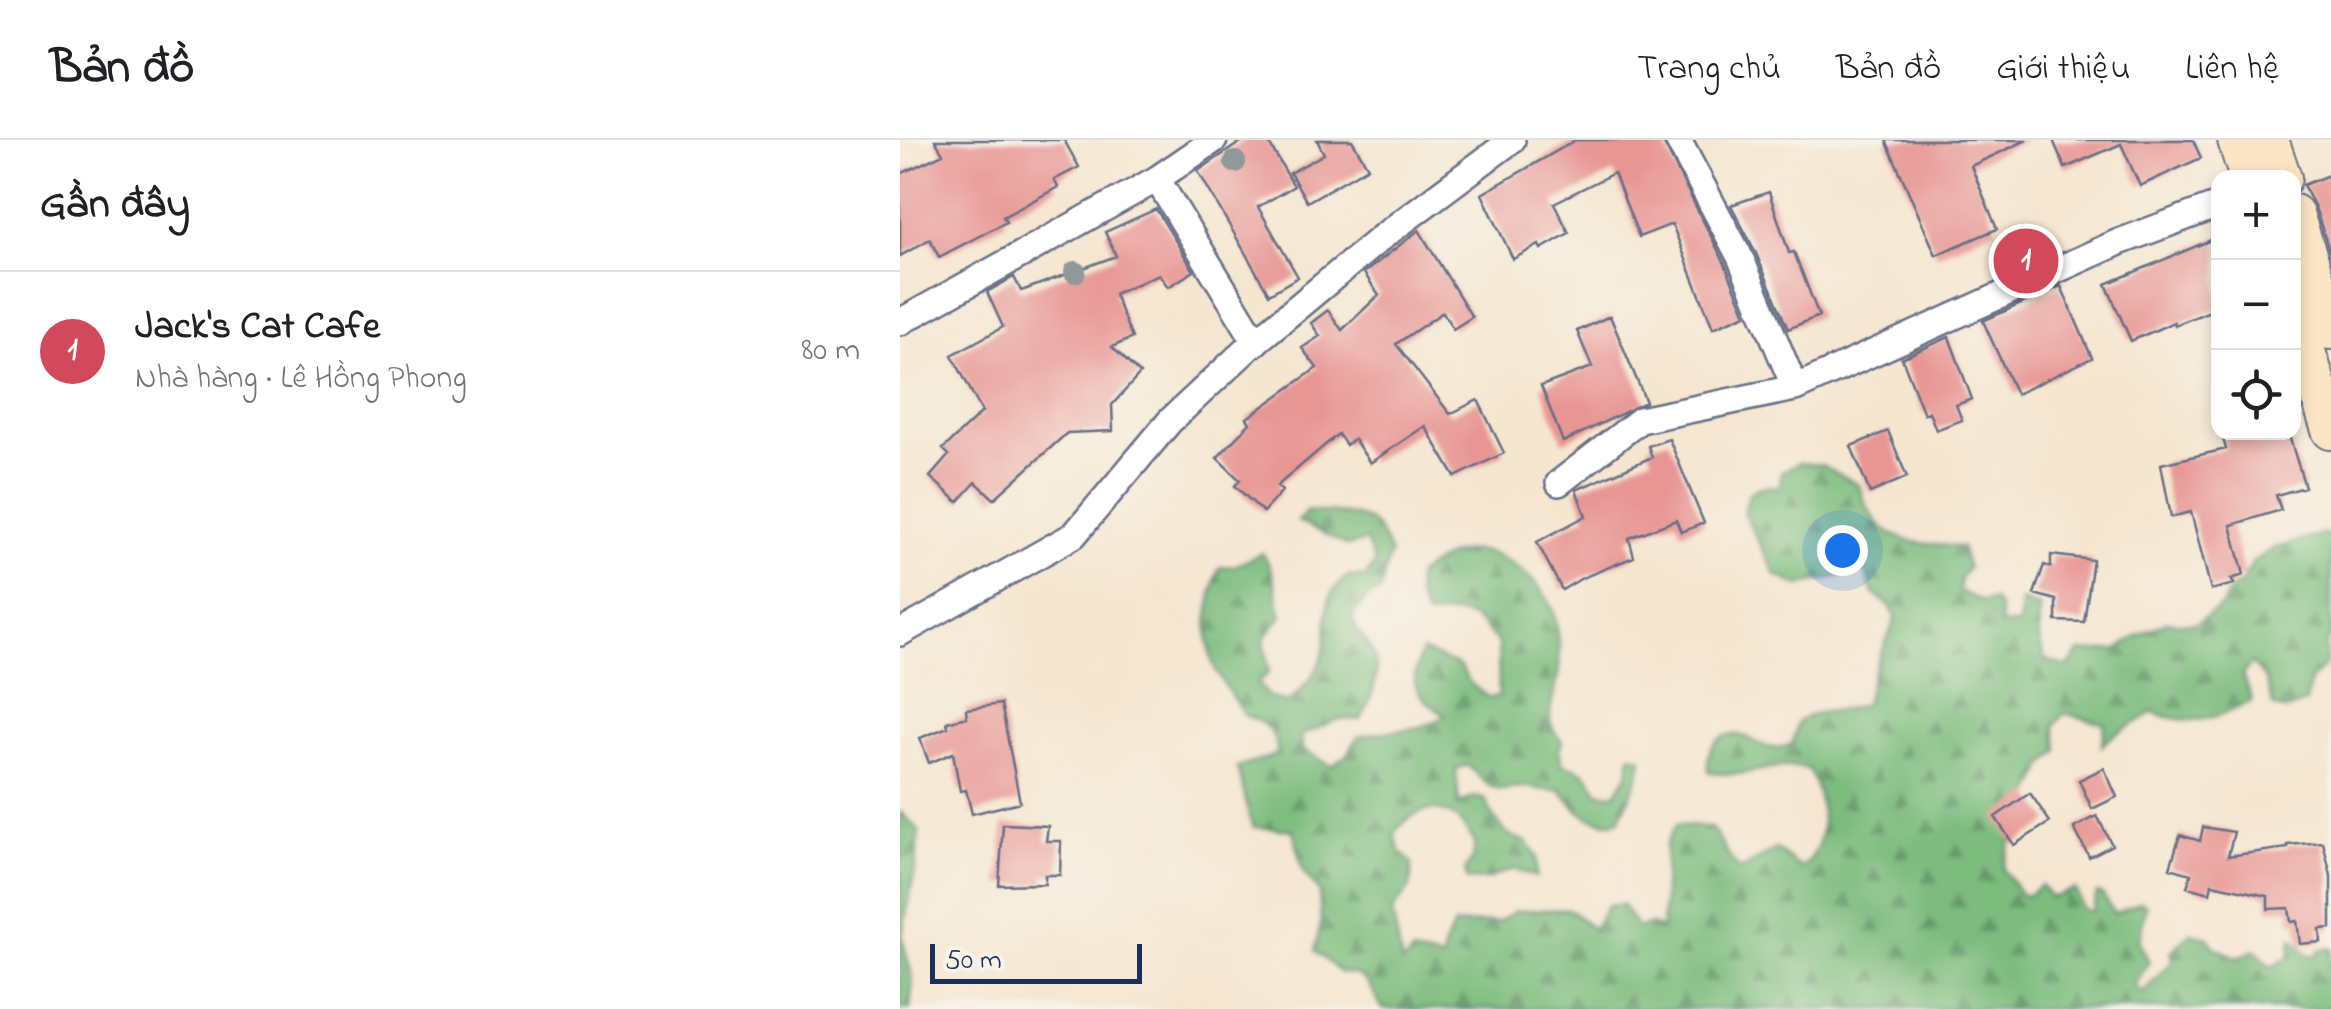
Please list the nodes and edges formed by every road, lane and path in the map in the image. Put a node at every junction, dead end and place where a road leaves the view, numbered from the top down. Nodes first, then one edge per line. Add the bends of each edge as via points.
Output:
1 (1214, 140) edge
2 (1512, 140) edge
3 (1678, 140) edge
4 (2238, 140) edge
5 (2269, 140) edge
6 (2247, 170) edge
7 (2279, 170) edge
8 (1157, 179) junction
9 (2211, 208) edge
10 (2301, 236) edge
11 (900, 322) edge
12 (2331, 330) edge
13 (2301, 336) edge
14 (1256, 342) junction
15 (1795, 388) junction
16 (2331, 430) edge
17 (1560, 483) dead end
18 (900, 633) edge

1 - 8 street
2 - 14 street
3 - 15 street via 1740,257
4 - 6 street
5 - 7 street
8 - 11 street
8 - 14 street
9 - 15 street via 2119,242
10 - 12 street
13 - 16 street
14 - 18 street via 1170,421 1074,535
15 - 17 street via 1640,420

